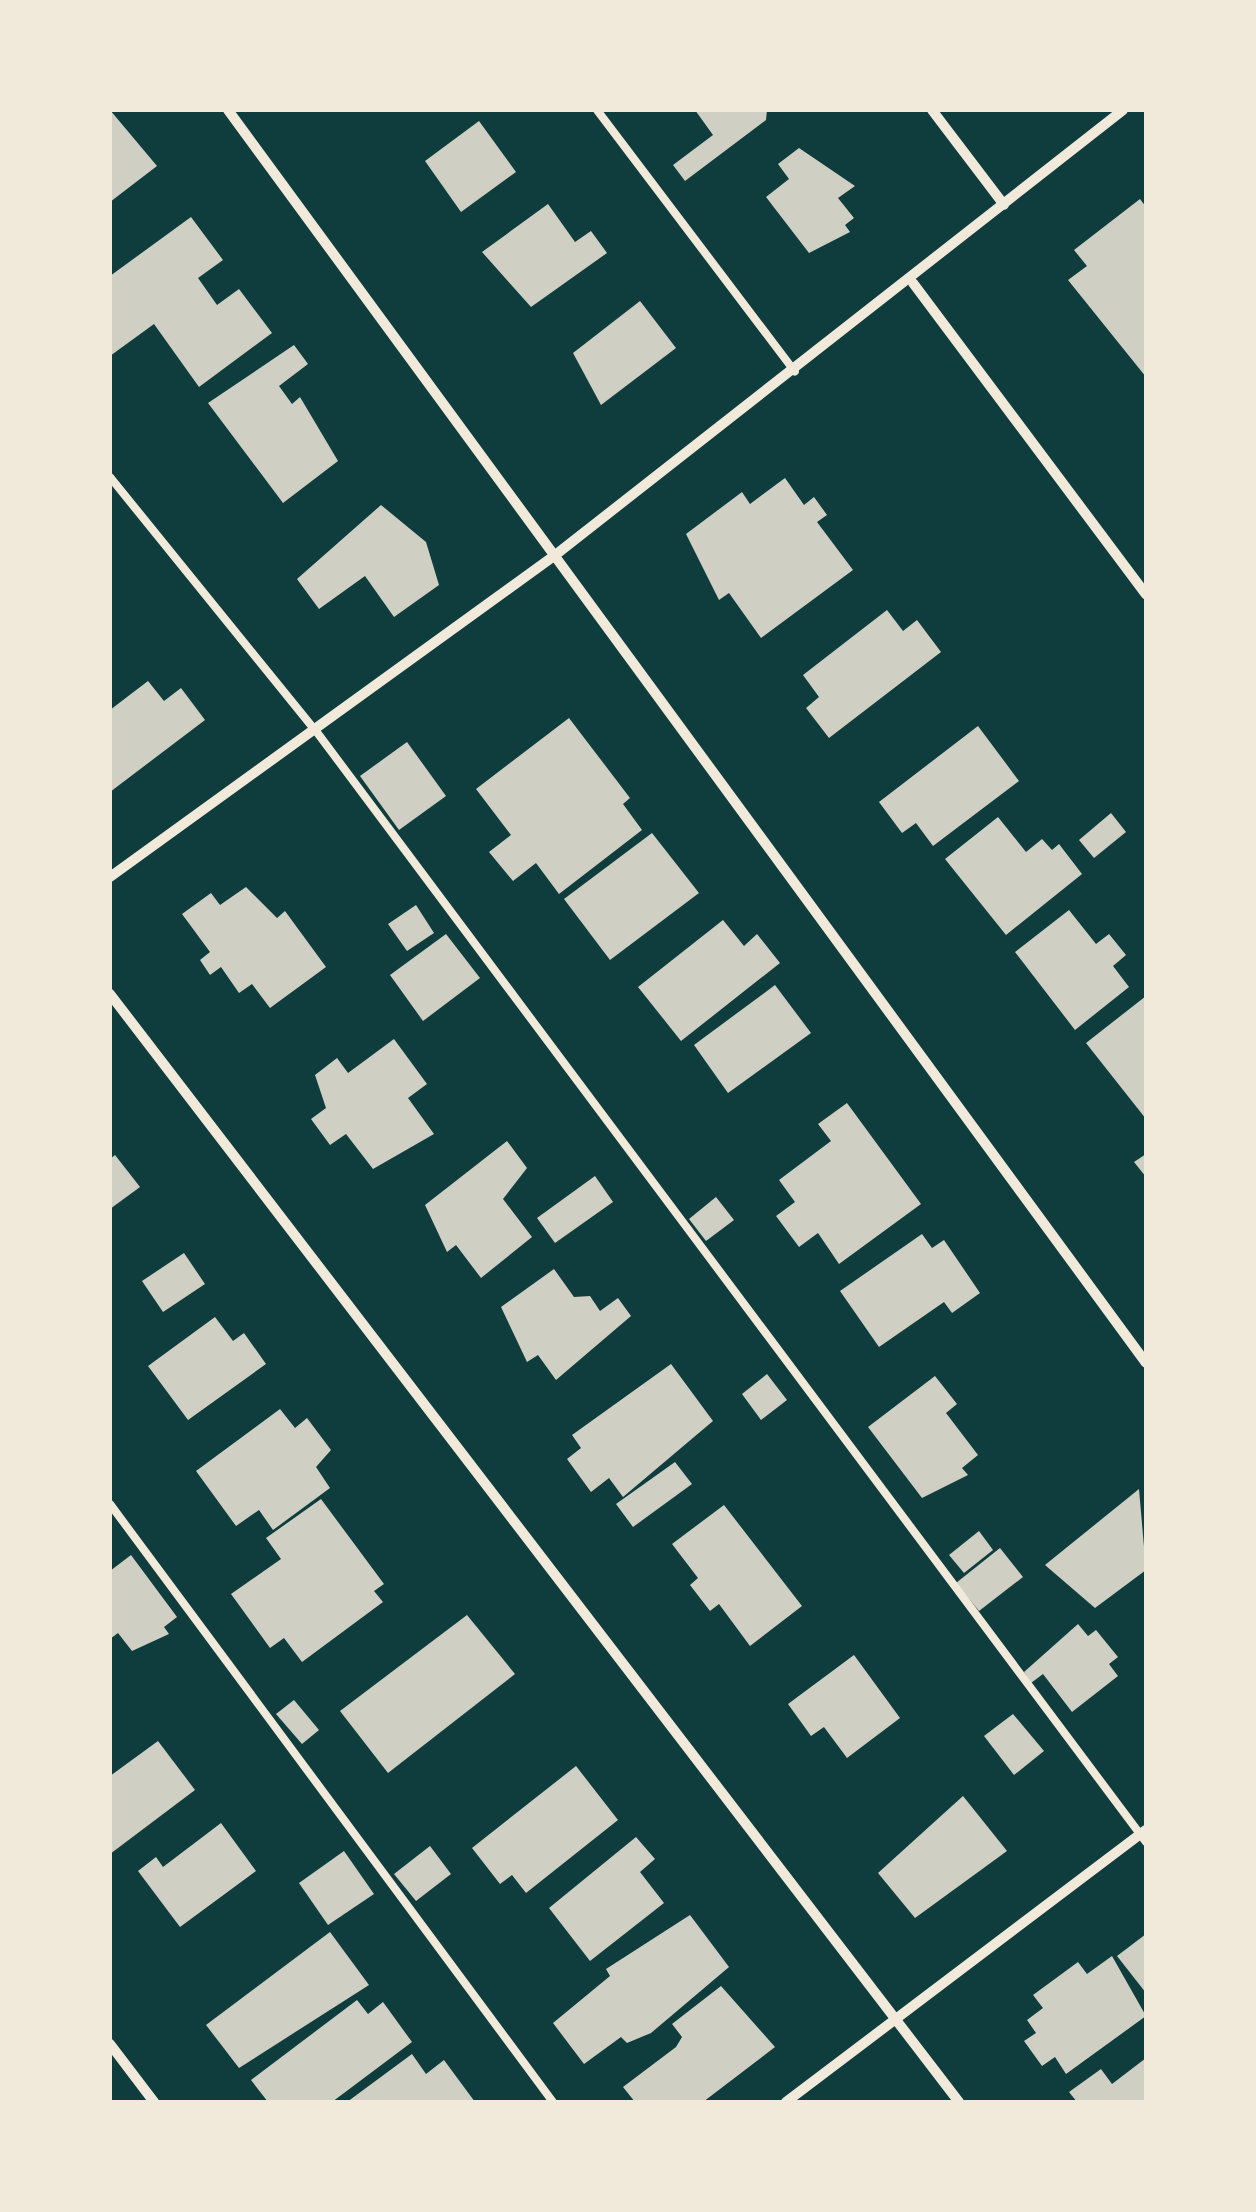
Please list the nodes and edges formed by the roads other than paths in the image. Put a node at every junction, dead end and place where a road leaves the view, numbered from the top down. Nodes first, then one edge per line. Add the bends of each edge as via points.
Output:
1 (228, 110) edge
2 (597, 110) edge
3 (932, 110) edge
4 (1123, 110) edge
5 (1004, 205) junction
6 (912, 282) junction
7 (795, 372) junction
8 (110, 477) edge
9 (554, 556) junction
10 (1146, 595) edge
11 (316, 731) junction
12 (110, 877) edge
13 (110, 994) edge
14 (1146, 1363) edge
15 (110, 1504) edge
16 (1144, 1835) edge
17 (898, 2020) junction
18 (110, 2044) edge
19 (154, 2102) edge
20 (553, 2102) edge
21 (786, 2102) edge
22 (959, 2102) edge

1 - 9 street
2 - 7 lane
3 - 5 street
4 - 5 street
5 - 6 street
6 - 7 street
6 - 10 street
7 - 9 street
8 - 11 lane
9 - 11 street
9 - 14 street
11 - 12 street
11 - 16 lane
13 - 17 street
15 - 20 lane
16 - 17 street
17 - 21 street
17 - 22 street
18 - 19 street

